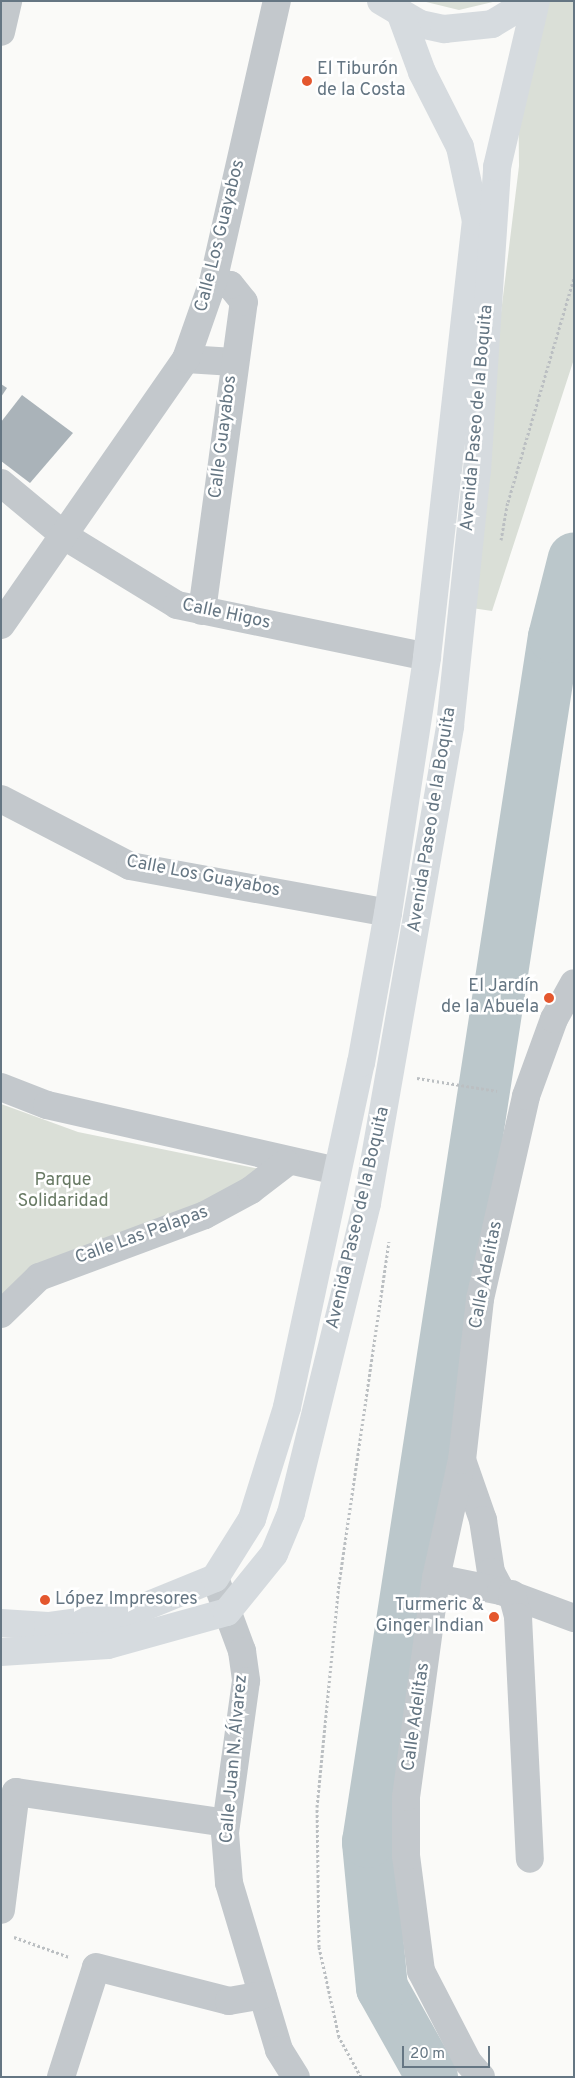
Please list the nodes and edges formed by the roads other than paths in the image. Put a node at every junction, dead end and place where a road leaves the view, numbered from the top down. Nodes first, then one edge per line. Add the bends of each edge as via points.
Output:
1 (8, 1) edge
2 (277, 1) edge
3 (530, 1) edge
4 (536, 1) edge
5 (391, 8) edge
6 (1, 32) edge
7 (213, 282) junction
8 (186, 359) junction
9 (234, 362) junction
10 (1, 483) edge
11 (66, 537) junction
12 (202, 611) junction
13 (1, 625) edge
14 (426, 657) junction
15 (1, 799) edge
16 (388, 913) junction
17 (574, 983) edge
18 (1, 1087) edge
19 (286, 1163) junction
20 (337, 1171) junction
21 (1, 1314) edge
22 (462, 1460) junction
23 (215, 1578) junction
24 (436, 1578) junction
25 (507, 1592) junction
26 (227, 1612) junction
27 (574, 1618) edge
28 (1, 1624) edge
29 (1, 1652) edge
30 (226, 1823) junction
31 (530, 1859) dead end
32 (1, 1910) edge
33 (262, 1995) junction
34 (61, 2077) edge
35 (296, 2077) edge
36 (481, 2077) edge

1 - 6 street
2 - 7 street, Calle Los Guayabos
3 - 5 main road via 492,24 468,29 444,29
4 - 26 main road, Avenida Paseo de la Boquita via 497,167 477,471 450,726 367,1203 291,1513 274,1554
5 - 14 main road, Avenida Paseo de la Boquita via 460,147 476,221
7 - 8 street, Calle Los Guayabos
7 - 9 street, Calle Guayabos via 230,285 244,302
8 - 9 street
8 - 11 street, Calle Los Guayabos
9 - 12 street, Calle Guayabos
10 - 11 street, Calle Higos
11 - 12 street, Calle Higos via 153,594
11 - 13 street, Calle Los Guayabos
12 - 14 street, Calle Higos
14 - 16 main road, Avenida Paseo de la Boquita
15 - 16 street, Calle Los Guayabos via 130,866
16 - 20 main road, Avenida Paseo de la Boquita
17 - 22 street, Calle Adelitas via 554,1019 526,1096 480,1299
18 - 19 street via 47,1105
19 - 20 street
19 - 21 street, Calle Las Palapas via 251,1190 205,1215 39,1277
20 - 23 main road, Avenida Paseo de la Boquita via 287,1407 252,1520
22 - 24 street, Calle Adelitas
22 - 25 street via 483,1520 492,1572
23 - 26 street, Calle Juan N. Álvarez
23 - 28 main road via 122,1616 48,1626
24 - 25 street
24 - 36 street, Calle Adelitas via 406,1797 406,1856 421,1971 468,2062
25 - 27 street
25 - 31 street via 518,1617
26 - 29 main road via 108,1646
26 - 30 street, Calle Juan N. Álvarez via 242,1651 246,1681
30 - 32 street via 16,1792
30 - 33 street, Calle Juan N. Álvarez via 229,1883
33 - 34 street via 229,2001 96,1967
33 - 35 street, Calle Juan N. Álvarez via 279,2050

